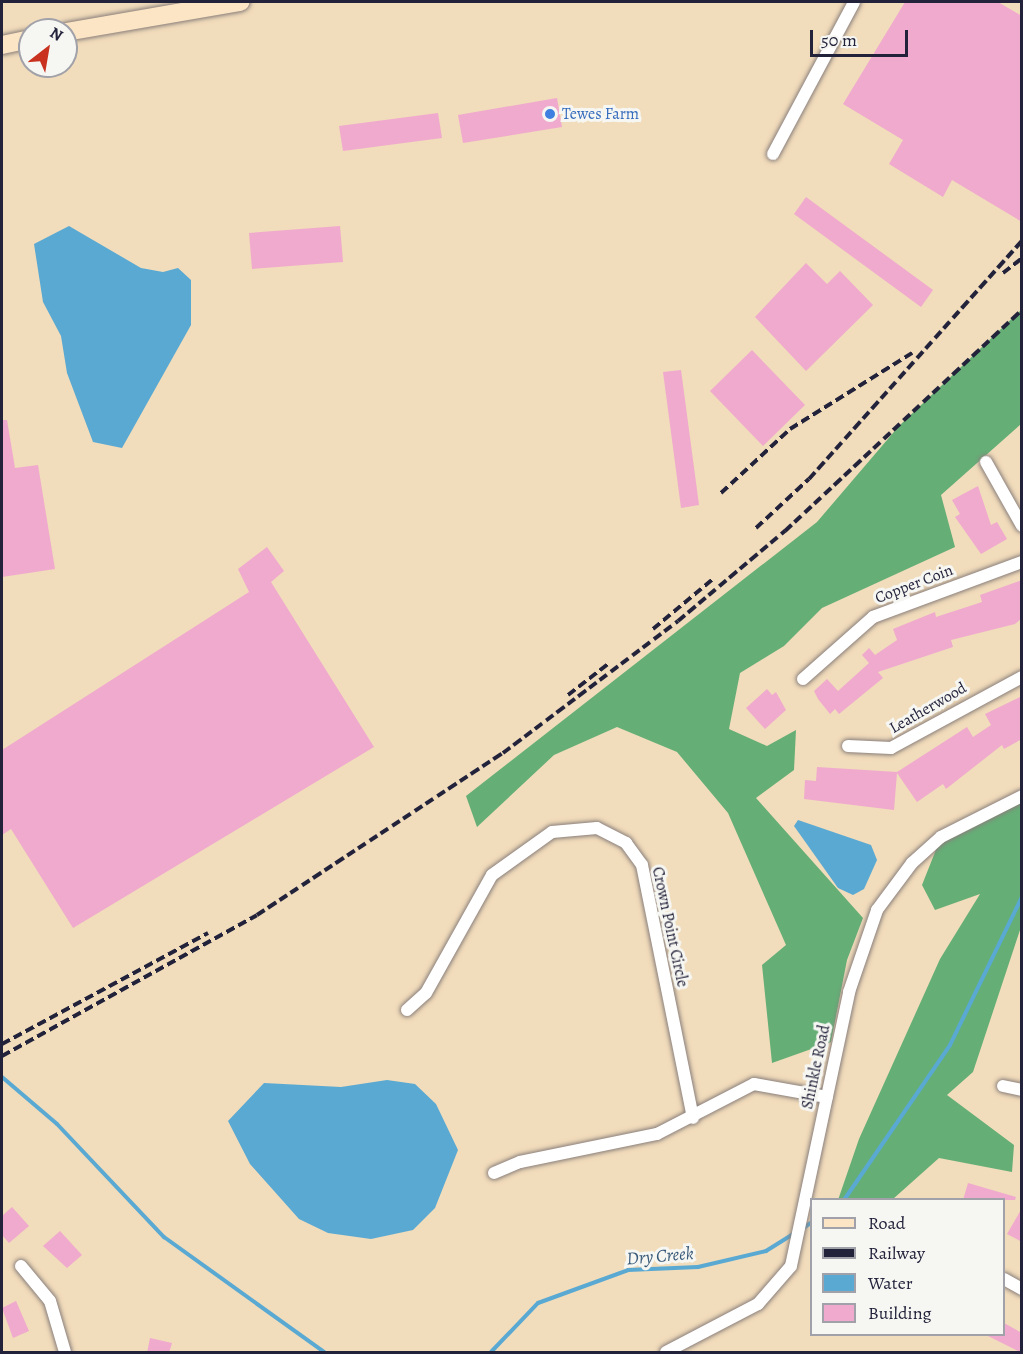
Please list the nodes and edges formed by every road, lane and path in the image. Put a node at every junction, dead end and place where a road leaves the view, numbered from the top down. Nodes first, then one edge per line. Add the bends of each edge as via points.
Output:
1 (240, 2) edge
2 (854, 2) edge
3 (78, 30) edge
4 (18, 42) edge
5 (2, 45) edge
6 (773, 154) dead end
7 (986, 462) dead end
8 (1022, 526) edge
9 (1022, 562) edge
10 (1022, 677) edge
11 (803, 679) dead end
12 (848, 746) dead end
13 (1022, 796) edge
14 (407, 1010) dead end
15 (1003, 1086) dead end
16 (1022, 1090) edge
17 (827, 1096) junction
18 (693, 1118) junction
19 (494, 1173) dead end
20 (21, 1266) dead end
21 (1005, 1280) edge
22 (1022, 1289) edge
23 (65, 1353) edge
24 (666, 1353) edge

1 - 3 main road
2 - 6 street
4 - 5 main road
7 - 8 street
9 - 11 street, Copper Coin via 873,617
10 - 12 street, Leatherwood via 891,748
13 - 17 street, Shinkle Road via 941,837 912,863 877,910 858,956
14 - 18 street, Crown Point Circle via 426,993 492,875 552,832 597,828 626,843 642,865
15 - 16 street
17 - 18 street via 754,1084
17 - 24 street, Shinkle Road via 798,1239 783,1281 758,1304
18 - 19 street via 657,1134 520,1162
20 - 23 street via 50,1301
21 - 22 street

